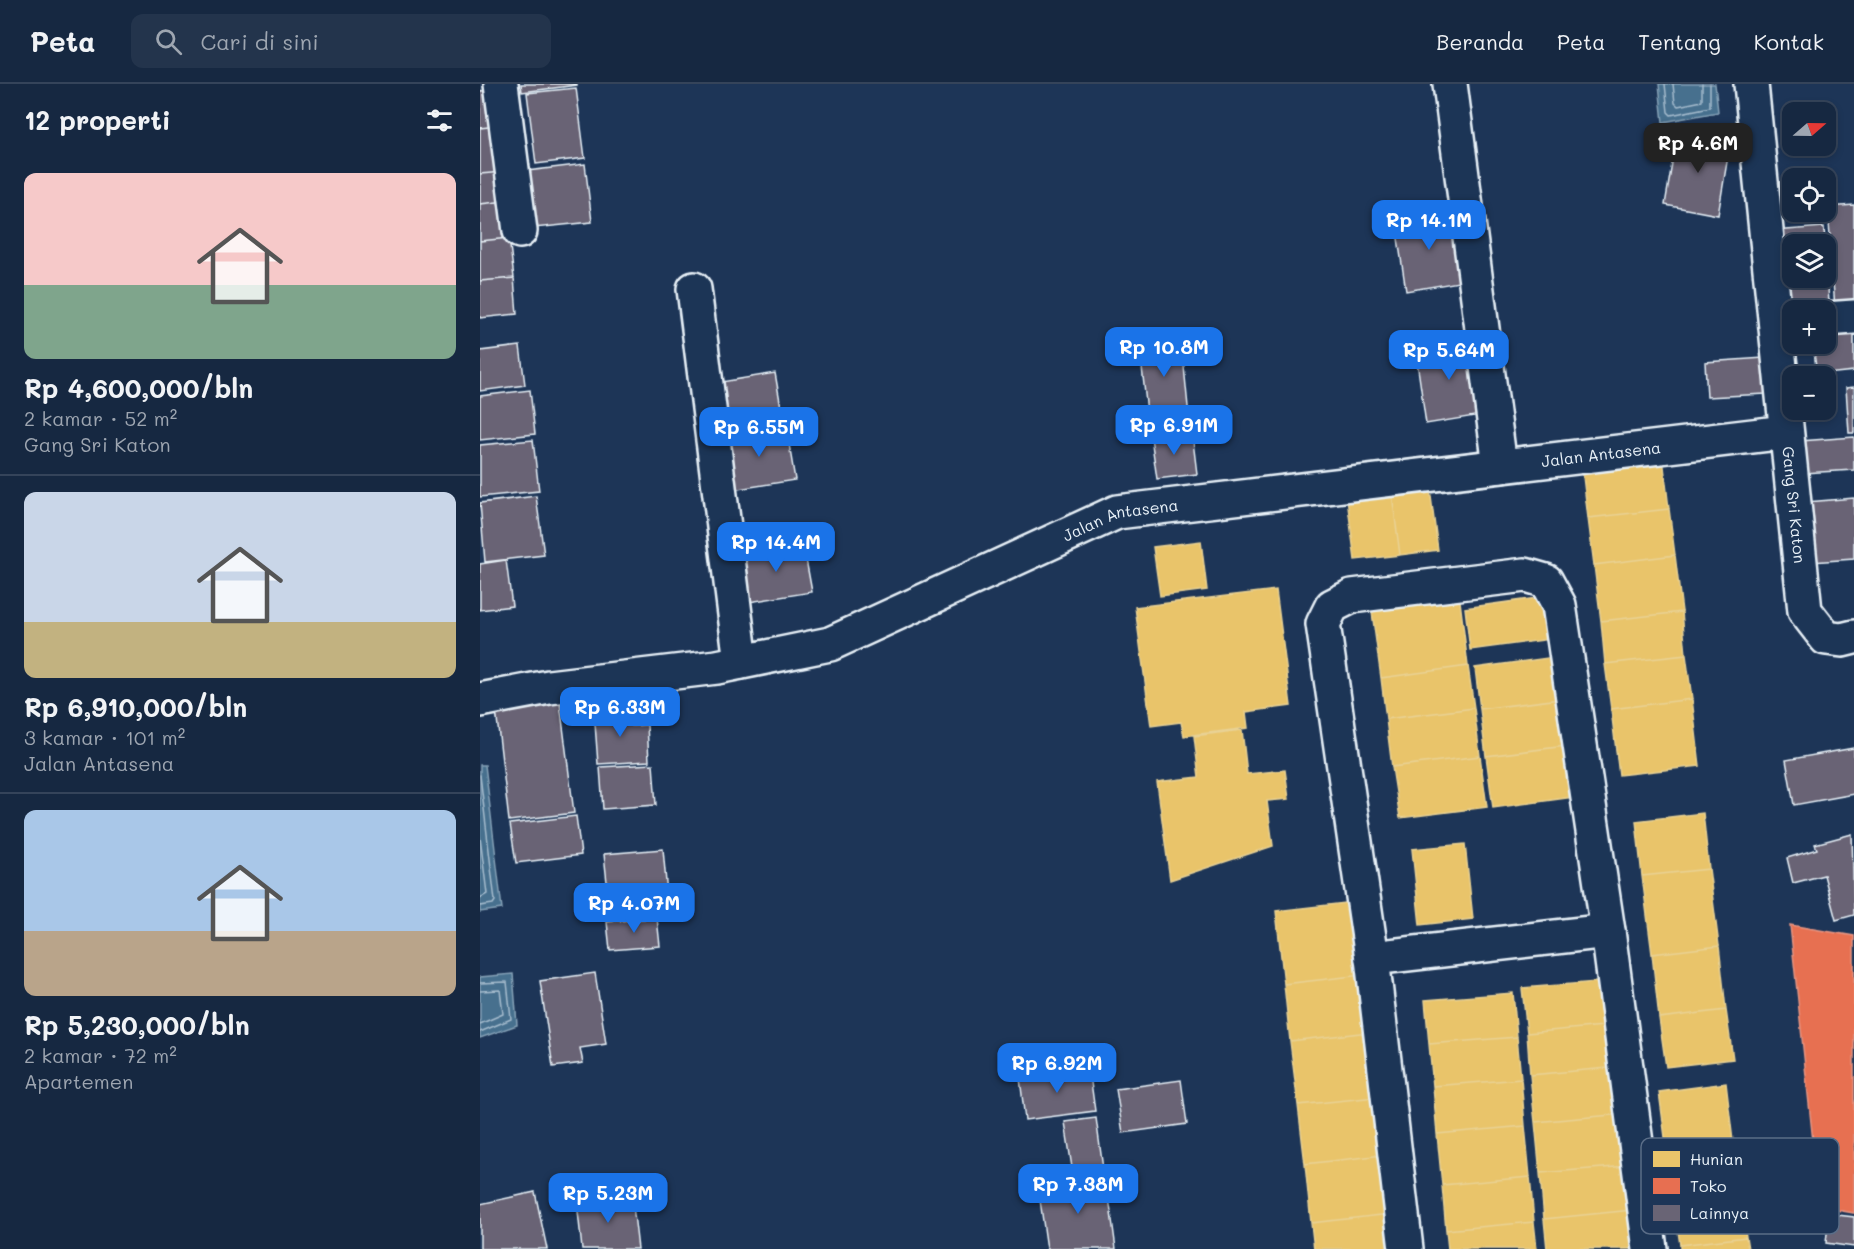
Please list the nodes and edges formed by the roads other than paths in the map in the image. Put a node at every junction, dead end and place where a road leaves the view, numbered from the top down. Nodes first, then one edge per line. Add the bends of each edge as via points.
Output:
1 (501, 84) edge
2 (1450, 84) edge
3 (1751, 84) edge
4 (520, 231) dead end
5 (694, 289) dead end
6 (1782, 307) edge
7 (1854, 317) edge
8 (1836, 318) edge
9 (1785, 354) edge
10 (1786, 432) junction
11 (1500, 466) junction
12 (1854, 637) edge
13 (741, 662) junction
14 (480, 700) edge
15 (1608, 931) junction
16 (1372, 958) junction
17 (1641, 1181) edge
18 (1648, 1234) edge
19 (1406, 1249) edge
20 (1650, 1249) edge

1 - 4 street
2 - 11 street
3 - 6 street, Gang Sri Katon
5 - 13 street
7 - 8 street
9 - 10 street, Gang Sri Katon
10 - 11 street, Jalan Antasena
10 - 12 street, Gang Sri Katon via 1804,611 1826,638
11 - 13 street, Jalan Antasena via 1117,512 830,644
13 - 14 street, Jalan Antasena
15 - 16 street
15 - 16 street via 1558,605 1546,581 1525,574 1352,596 1332,606 1323,624
15 - 17 street
16 - 19 street
18 - 20 street

